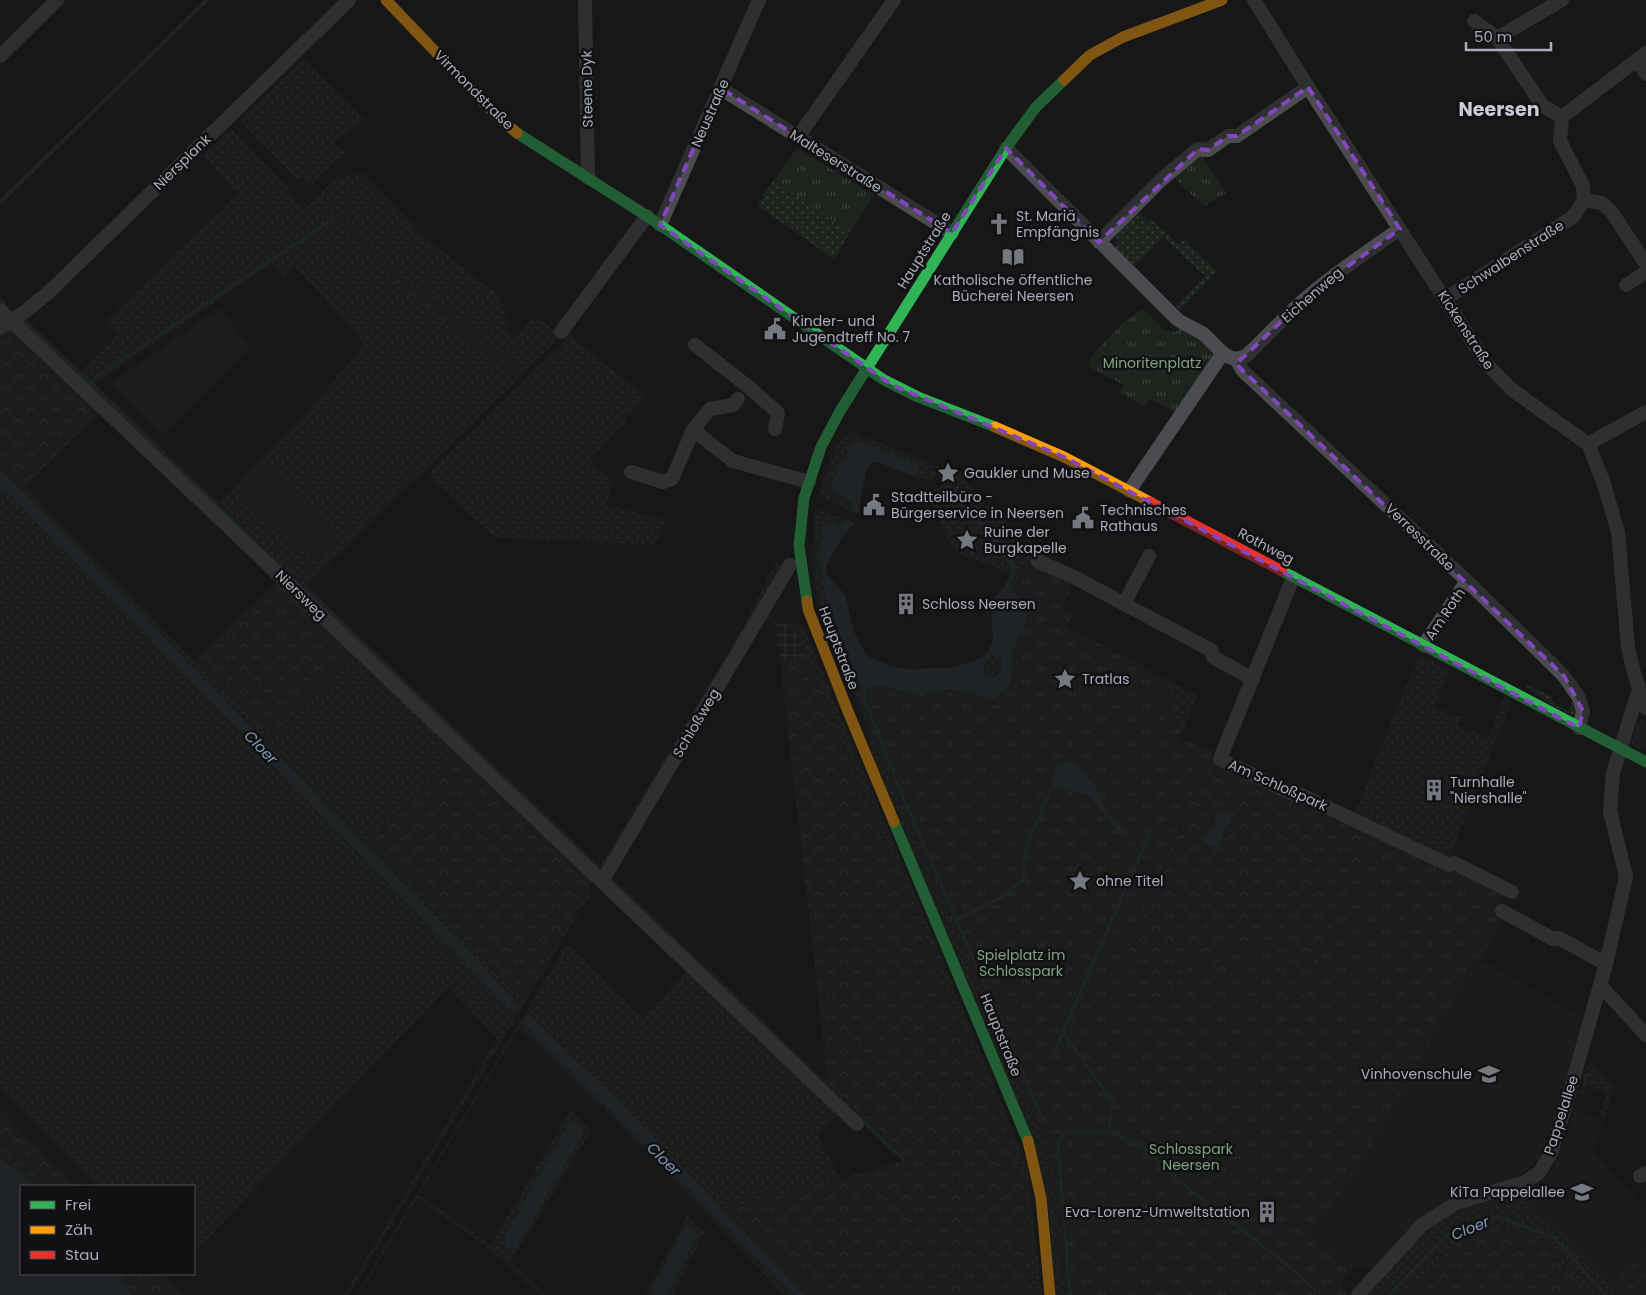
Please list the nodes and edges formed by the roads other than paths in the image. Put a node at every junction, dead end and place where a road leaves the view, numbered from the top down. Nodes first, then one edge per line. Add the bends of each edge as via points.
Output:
1 (57, 0) edge
2 (349, 0) edge
3 (386, 0) edge
4 (586, 0) edge
5 (759, 0) edge
6 (894, 0) edge
7 (1222, 0) edge
8 (1254, 0) edge
9 (1562, 0) edge
10 (1474, 21) dead end
11 (1497, 38) junction
12 (0, 56) edge
13 (1641, 57) edge
14 (1646, 74) edge
15 (1308, 87) junction
16 (720, 88) junction
17 (1562, 117) junction
18 (798, 137) junction
19 (1006, 148) junction
20 (588, 178) junction
21 (1584, 200) junction
22 (647, 216) junction
23 (660, 225) junction
24 (1400, 229) junction
25 (952, 233) junction
26 (1100, 242) junction
27 (1646, 264) edge
28 (1646, 272) edge
29 (1626, 285) dead end
30 (1445, 299) junction
31 (0, 310) edge
32 (6, 324) edge
33 (561, 332) dead end
34 (695, 345) dead end
35 (1229, 356) junction
36 (866, 368) junction
37 (738, 398) dead end
38 (1646, 412) edge
39 (775, 429) dead end
40 (693, 430) junction
41 (1588, 444) junction
42 (631, 472) dead end
43 (808, 482) junction
44 (1129, 491) junction
45 (1149, 556) dead end
46 (1038, 561) dead end
47 (790, 564) dead end
48 (1293, 578) junction
49 (1467, 582) junction
50 (1124, 604) junction
51 (1423, 646) junction
52 (1253, 678) junction
53 (1639, 690) junction
54 (1646, 708) edge
55 (1579, 728) junction
56 (1621, 748) junction
57 (1646, 762) edge
58 (602, 880) junction
59 (1512, 892) dead end
60 (1502, 912) dead end
61 (1606, 964) junction
62 (1600, 985) junction
63 (1646, 1035) edge
64 (857, 1124) dead end
65 (1050, 1295) edge
66 (1358, 1295) edge

1 - 12 street
2 - 32 street, Niersplank via 49,292
3 - 20 street, Virmondstraße via 506,124
4 - 20 street, Steene Dyk
5 - 16 street, Neustraße
6 - 18 street
7 - 19 street, Hauptstraße via 1123,38 1090,55 1036,107
8 - 15 street, Kickenstraße
9 - 11 street
10 - 11 street
11 - 17 street via 1543,106
13 - 14 street
13 - 17 street
15 - 24 street, Kickenstraße
15 - 26 street via 1237,136 1228,136 1208,150 1198,149 1162,179
16 - 18 street, Malteserstraße
16 - 23 street, Neustraße
17 - 21 street via 1560,141 1583,186
18 - 25 street, Malteserstraße
19 - 25 street, Hauptstraße
19 - 26 street
20 - 22 street, Virmondstraße
21 - 27 street via 1602,202 1611,211
21 - 30 street, Schwalbenstraße via 1573,217
22 - 23 street, Virmondstraße
22 - 33 street
23 - 36 street, Virmondstraße
24 - 30 street, Kickenstraße
24 - 35 street, Eichenweg via 1325,282 1247,355 1242,358
25 - 36 street, Hauptstraße
26 - 35 street via 1178,319 1203,334
28 - 29 street
30 - 41 street, Kickenstraße via 1494,373
31 - 32 street, Niersweg
32 - 58 street, Niersweg
34 - 39 street via 778,413
35 - 44 street, Eichenweg
35 - 49 street, Verresstraße
36 - 43 street, Hauptstraße via 840,410
36 - 44 street, Rothweg via 899,388 1044,448
37 - 40 street via 733,405 710,409
38 - 41 street
40 - 42 street via 672,479 663,482
40 - 43 street via 733,461
41 - 53 street via 1618,532 1626,638
43 - 65 street, Hauptstraße via 799,546 808,609 1028,1142 1041,1198
44 - 48 street, Rothweg
45 - 50 street
46 - 50 street
47 - 58 street, Schloßweg
48 - 51 street, Rothweg
48 - 52 street, Am Schloßpark
49 - 51 street, Am Roth
49 - 55 street, Verresstraße via 1564,676 1579,698 1583,711
50 - 52 street via 1211,650 1213,657
51 - 55 street, Rothweg
52 - 59 street, Am Schloßpark via 1220,759
53 - 54 street
53 - 56 street
55 - 56 street, Rothweg
56 - 57 street, Rothweg
56 - 61 street, Pappelallee via 1613,773 1610,811 1626,877
58 - 64 street, Niersweg
60 - 61 street
61 - 62 street, Pappelallee
62 - 63 street
62 - 66 street, Pappelallee via 1551,1153 1539,1173 1525,1182 1456,1203 1422,1225

